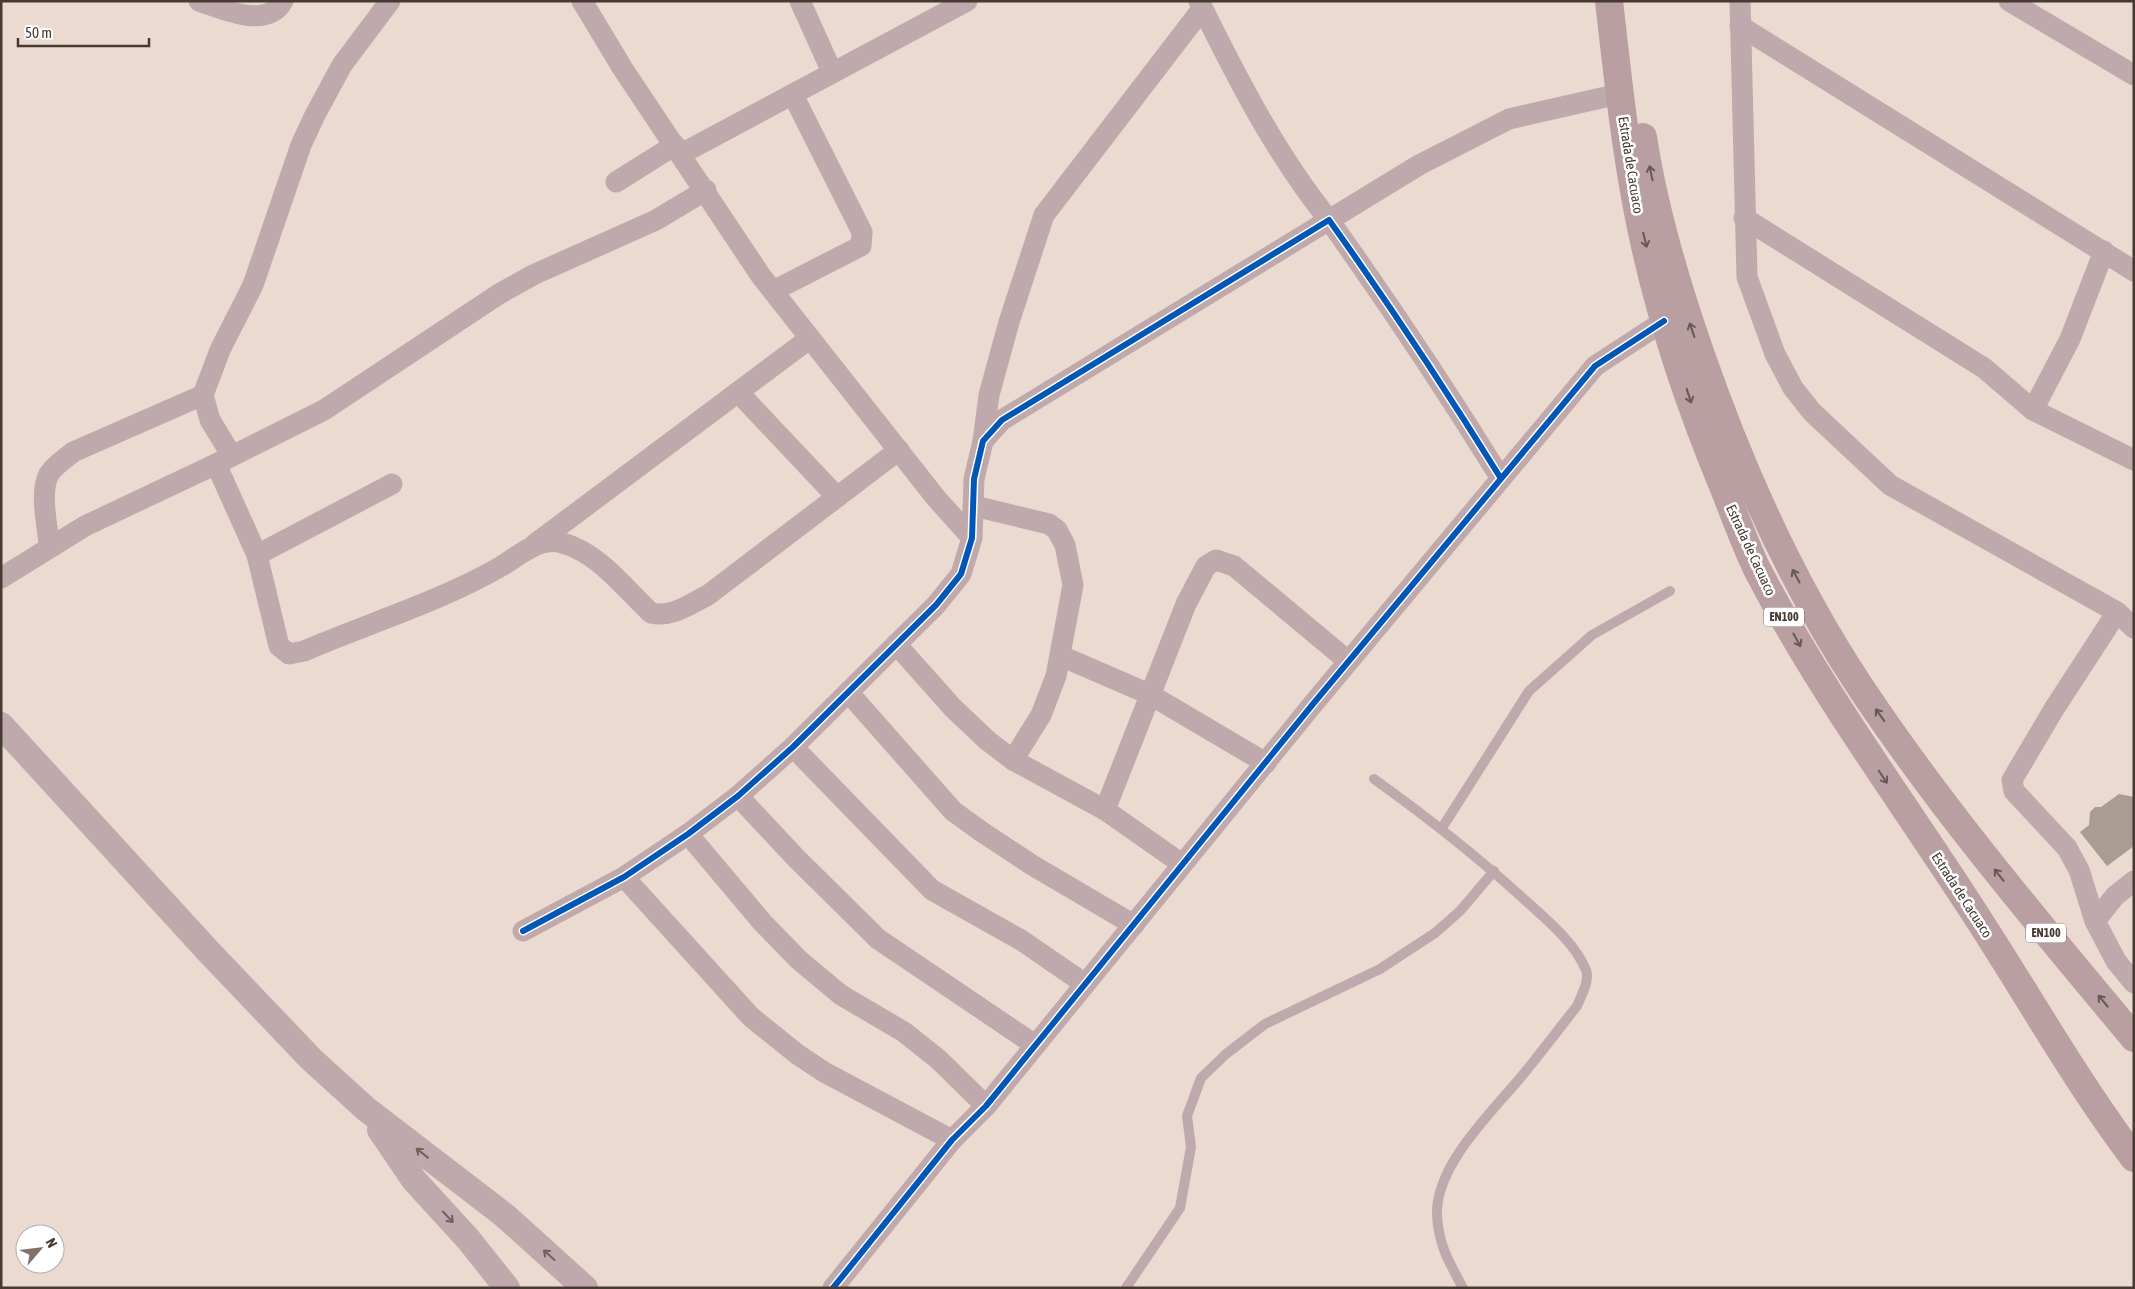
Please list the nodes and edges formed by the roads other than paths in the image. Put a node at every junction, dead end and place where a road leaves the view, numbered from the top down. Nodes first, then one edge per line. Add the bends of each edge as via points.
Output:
1 (199, 1) edge
2 (283, 1) edge
3 (390, 1) edge
4 (582, 1) edge
5 (800, 1) edge
6 (967, 1) edge
7 (1610, 1) edge
8 (1627, 1) edge
9 (1740, 1) edge
10 (2009, 1) edge
11 (1200, 5) edge
12 (1740, 26) junction
13 (832, 72) junction
14 (2134, 75) edge
15 (1619, 94) junction
16 (793, 95) junction
17 (678, 150) junction
18 (616, 182) dead end
19 (706, 190) junction
20 (1744, 218) junction
21 (1329, 220) junction
22 (2104, 251) junction
23 (2134, 271) edge
24 (773, 290) junction
25 (1664, 321) junction
26 (809, 339) junction
27 (738, 392) junction
28 (202, 395) junction
29 (2033, 410) junction
30 (983, 441) junction
31 (899, 450) junction
32 (224, 460) junction
33 (2134, 460) edge
34 (1500, 477) junction
35 (392, 484) dead end
36 (837, 497) junction
37 (974, 506) junction
38 (972, 538) junction
39 (50, 546) junction
40 (533, 546) junction
41 (257, 555) junction
42 (1, 578) edge
43 (1670, 591) dead end
44 (2117, 612) junction
45 (2134, 628) edge
46 (896, 644) junction
47 (1061, 656) junction
48 (1348, 661) junction
49 (848, 692) junction
50 (1149, 694) junction
51 (1, 725) edge
52 (793, 747) junction
53 (1013, 760) junction
54 (1266, 763) junction
55 (1374, 779) dead end
56 (738, 796) junction
57 (1105, 810) junction
58 (1442, 828) junction
59 (688, 834) junction
60 (1182, 864) junction
61 (1494, 872) junction
62 (624, 877) junction
63 (2134, 881) edge
64 (2094, 921) junction
65 (1134, 925) junction
66 (524, 931) dead end
67 (2134, 982) edge
68 (1085, 984) junction
69 (2134, 1038) edge
70 (1035, 1045) junction
71 (986, 1106) junction
72 (366, 1109) junction
73 (952, 1140) junction
74 (2134, 1158) edge
75 (576, 1284) edge
76 (507, 1288) edge
77 (833, 1288) edge
78 (1126, 1288) edge
79 (1463, 1288) edge

1 - 2 street via 245,16 264,15
3 - 28 street via 342,65 308,130 253,285 220,350
4 - 17 street
5 - 13 street
6 - 13 street
7 - 15 main road, Estrada de Cacuaco / EN100
69 -> 8 main road, Estrada de Cacuaco / EN100 via 1960,825 1860,687 1776,541 1713,390 1663,229 1644,141
9 - 12 street
10 - 14 street
11 - 21 street via 1299,184
11 - 30 street via 1044,215 989,395
12 - 20 street
12 - 22 street
13 - 16 street
15 - 21 street via 1509,119 1419,165
15 -> 25 main road, Estrada de Cacuaco / EN100 via 1637,208
16 - 17 street
16 - 24 street via 862,232 863,240 861,246
17 - 18 street
17 - 19 street
19 - 24 street
19 - 32 street via 656,220 533,274 324,410
20 - 29 street via 1984,368
20 - 44 street via 1747,278 1774,354 1793,388 1812,412 1890,485
21 - 30 street via 1002,420
21 - 34 street via 1442,383
22 - 23 street
22 - 29 street via 2070,339
24 - 26 street
25 - 34 street via 1595,366
25 -> 74 main road, Estrada de Cacuaco / EN100 via 1706,446 1756,566 1820,682 1969,903 2049,1033
26 - 27 street
26 - 31 street
27 - 36 street
27 - 40 street
28 - 32 street
28 - 39 street via 73,452 58,465 49,474 45,493
29 - 33 street
30 - 37 street via 974,479
31 - 36 street
31 - 38 street
32 - 39 street
32 - 41 street
34 - 48 street
35 - 41 street
36 - 40 street via 708,595 672,613 651,613 602,564 562,543
37 - 38 street
37 - 47 street via 1049,524 1065,545 1073,585
38 - 46 street via 961,574 936,605
39 - 42 street
40 - 41 street via 471,584 304,651 289,654 279,646
43 - 58 lane via 1592,635 1529,691
44 - 45 street
44 - 64 street via 2012,780 2014,791 2067,848 2079,870
46 - 49 street
46 - 53 street via 969,725
47 - 50 street
47 - 53 street via 1044,708
48 - 50 street via 1234,566 1216,560 1206,566 1186,604
48 - 54 street
49 - 52 street
49 - 65 street via 953,811 1032,865
50 - 54 street
50 - 57 street
51 - 72 street via 208,951 311,1059
52 - 56 street
52 - 68 street via 932,890 1021,940
53 - 57 street
54 - 60 street
55 - 58 lane
56 - 59 street
56 - 70 street via 878,939
57 - 60 street
58 - 61 lane
59 - 62 street
59 - 71 street via 762,922 799,960 841,996 904,1032
60 - 65 street
61 - 78 lane via 1435,933 1380,969 1265,1024 1201,1078 1187,1116 1191,1147 1180,1208
61 - 79 lane via 1550,923 1572,947 1587,972 1577,1006 1472,1135 1445,1178 1437,1212 1441,1246
62 - 66 street
62 - 73 street via 752,1017 797,1054 824,1072
63 - 64 street via 2115,896
64 - 67 street via 2116,961
65 - 68 street
68 - 70 street
70 - 71 street
71 - 73 street
75 -> 72 street via 504,1215
72 -> 76 street via 414,1180
73 - 77 street

